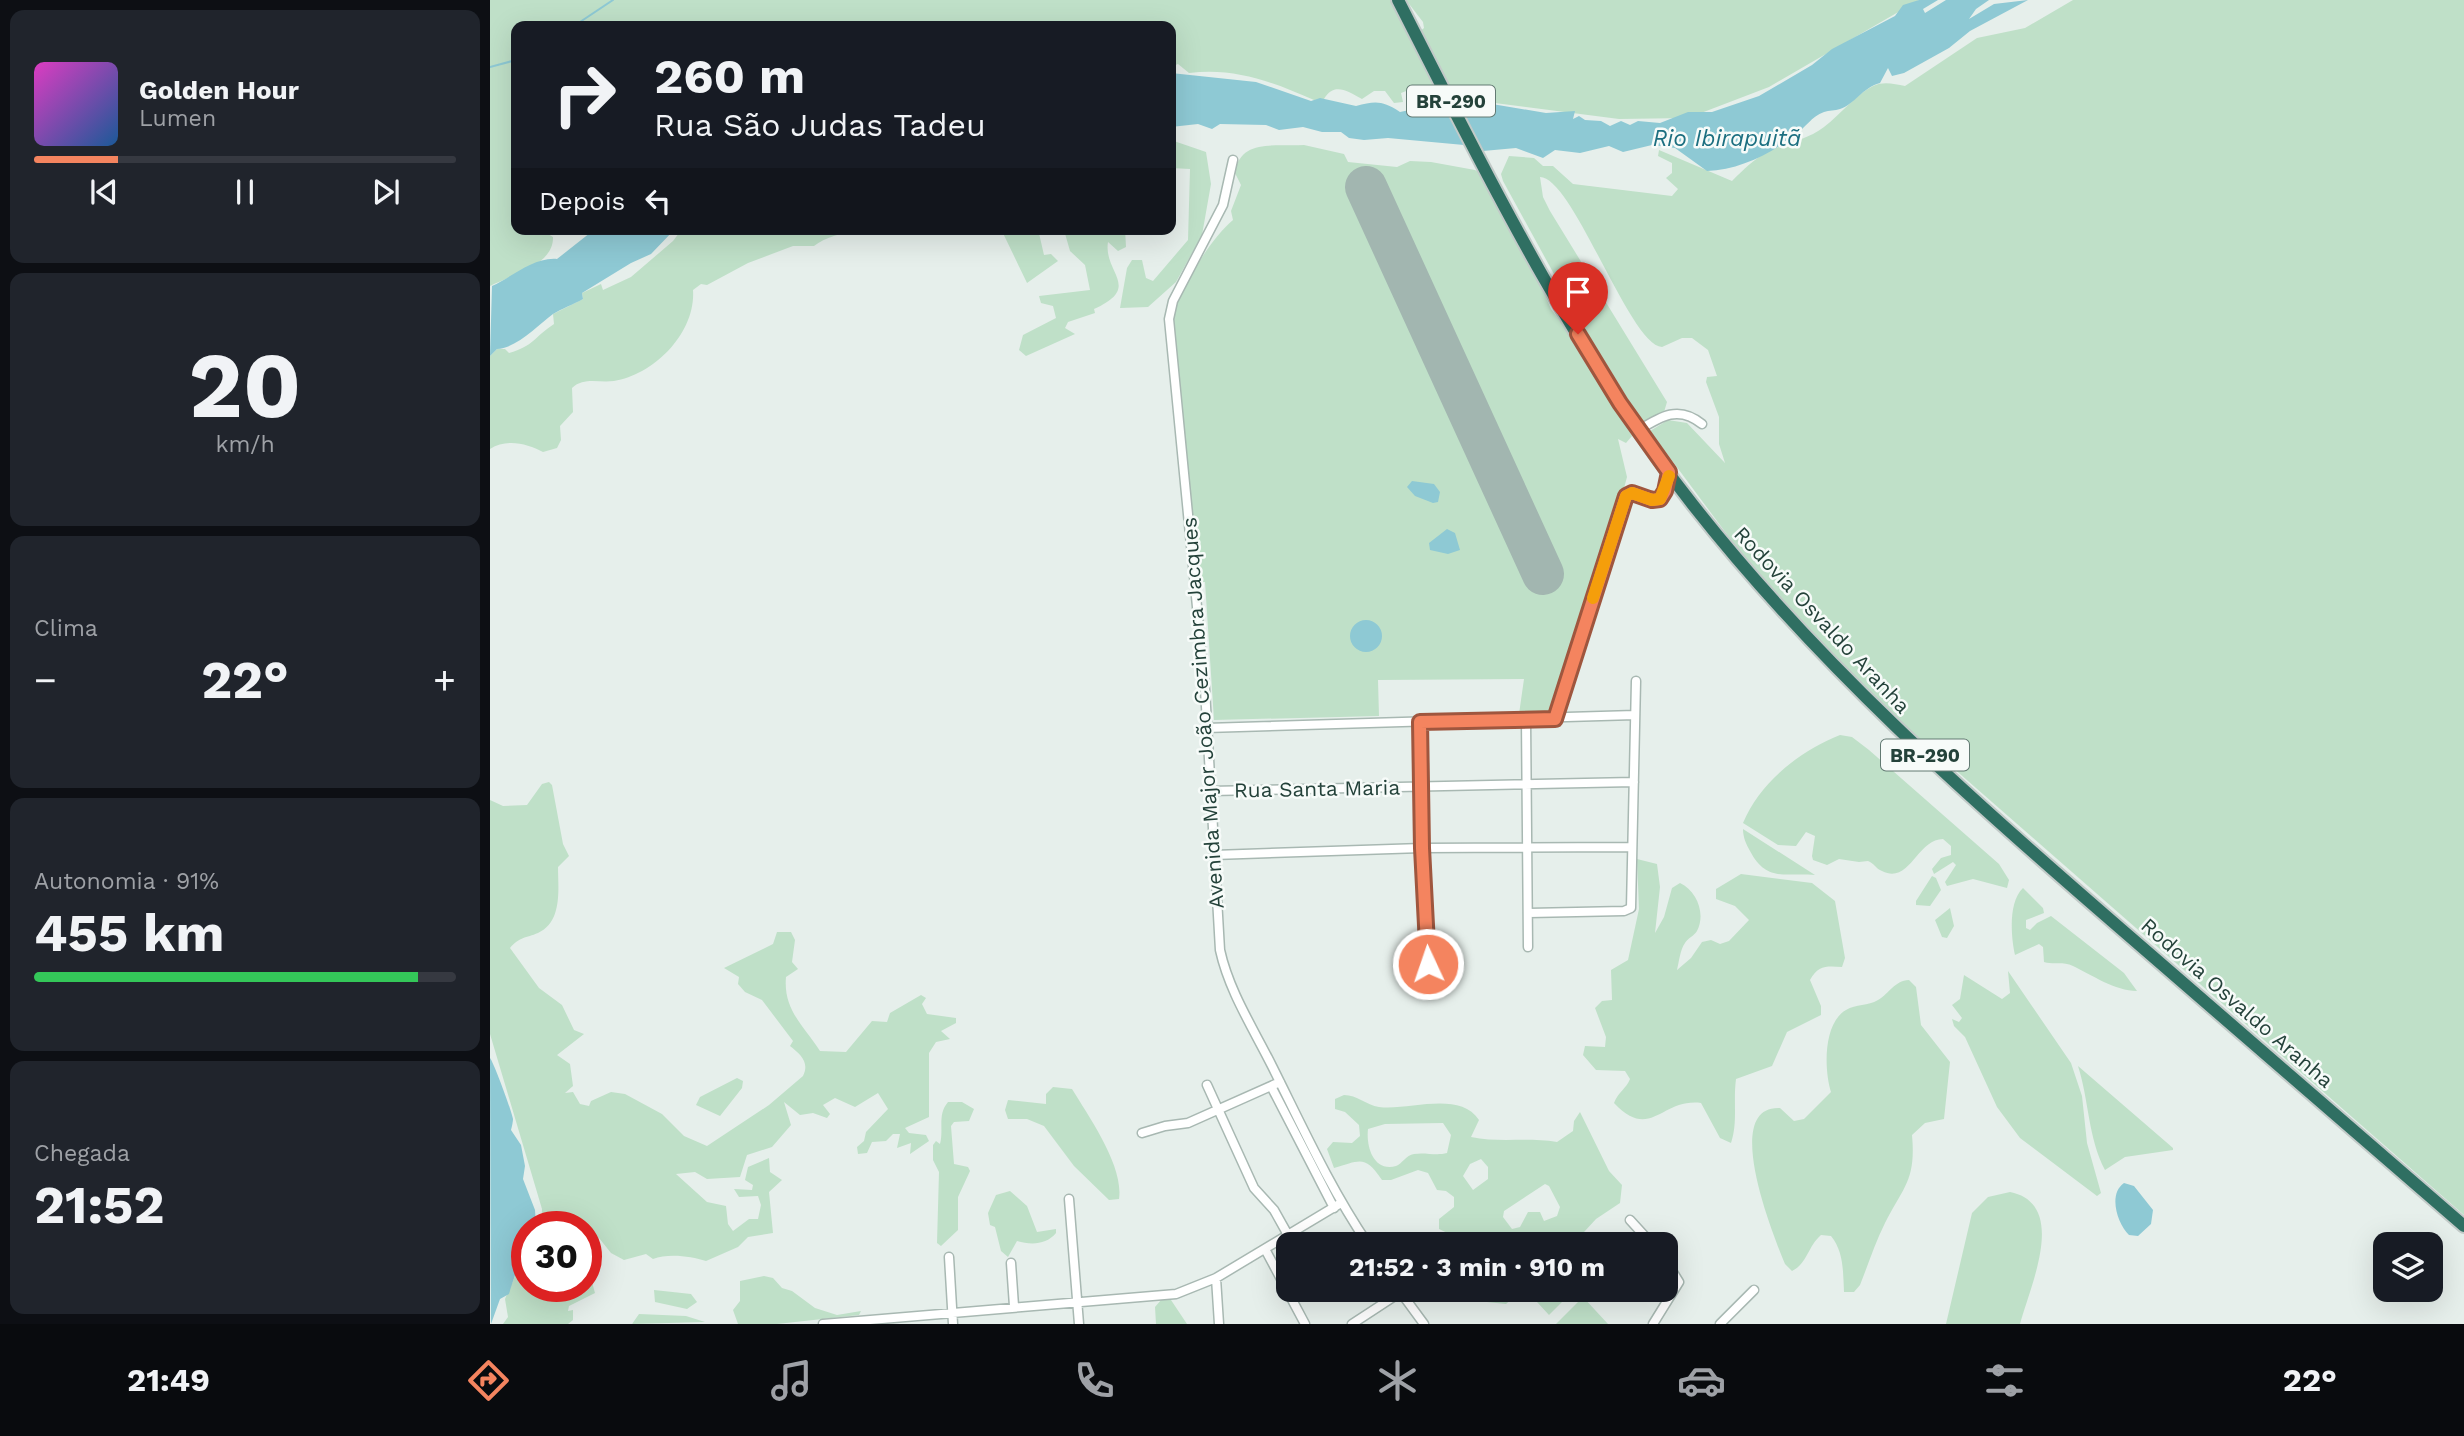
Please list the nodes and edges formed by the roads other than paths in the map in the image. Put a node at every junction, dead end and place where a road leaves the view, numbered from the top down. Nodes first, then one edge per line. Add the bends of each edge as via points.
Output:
1 (1398, 0) edge
2 (1233, 160) dead end
3 (1702, 424) dead end
4 (1639, 430) junction
5 (1669, 472) junction
6 (1636, 681) dead end
7 (1635, 715) junction
8 (1526, 719) junction
9 (1555, 719) junction
10 (1420, 722) junction
11 (1206, 728) junction
12 (1634, 782) junction
13 (1527, 784) junction
14 (1421, 786) junction
15 (1210, 791) junction
16 (1632, 847) junction
17 (1422, 848) junction
18 (1528, 849) junction
19 (1214, 855) junction
20 (1529, 913) junction
21 (1528, 947) dead end
22 (1428, 964) dead end
23 (1275, 1084) junction
24 (1207, 1085) dead end
25 (1218, 1111) junction
26 (1142, 1133) dead end
27 (1069, 1199) dead end
28 (1338, 1206) junction
29 (1630, 1220) dead end
30 (2464, 1226) edge
31 (1286, 1232) edge
32 (1293, 1232) edge
33 (1359, 1232) edge
34 (1641, 1232) edge
35 (1276, 1242) edge
36 (1265, 1249) junction
37 (949, 1257) dead end
38 (1011, 1263) dead end
39 (1216, 1278) junction
40 (1754, 1290) dead end
41 (1077, 1302) junction
42 (1384, 1302) edge
43 (1408, 1302) edge
44 (1667, 1302) edge
45 (1014, 1306) junction
46 (952, 1311) junction
47 (823, 1324) edge
48 (953, 1324) edge
49 (1079, 1324) edge
50 (1219, 1324) edge
51 (1305, 1324) edge
52 (1352, 1324) edge
53 (1423, 1324) edge
54 (1653, 1324) edge
55 (1720, 1324) edge

1 - 4 highway, Rodovia Osvaldo Aranha / BR-290 via 1564,311
2 - 11 street, Avenida Major João Cezimbra Jacques via 1223,205 1168,319
3 - 4 street via 1692,415 1678,412 1663,415
4 - 5 highway, Rodovia Osvaldo Aranha / BR-290
5 - 9 street via 1660,499 1632,493 1626,496
5 - 30 highway, Rodovia Osvaldo Aranha / BR-290 via 1753,579 1904,737
6 - 7 street
7 - 9 street
7 - 12 street
8 - 9 street
8 - 10 street
8 - 13 street
10 - 11 street
10 - 14 street
11 - 15 street, Avenida Major João Cezimbra Jacques
12 - 13 street, Rua Santa Maria
12 - 16 street
13 - 14 street, Rua Santa Maria
13 - 18 street
14 - 15 street, Rua Santa Maria
14 - 17 street
15 - 19 street, Avenida Major João Cezimbra Jacques
16 - 18 street
16 - 20 street via 1631,908
17 - 18 street
17 - 19 street
17 - 22 street
18 - 20 street
19 - 23 street, Avenida Major João Cezimbra Jacques via 1225,972
20 - 21 street
23 - 25 street
23 - 28 street, Avenida Major João Cezimbra Jacques
24 - 25 street
25 - 26 street
25 - 31 street via 1254,1188
27 - 41 street
28 - 32 street
28 - 33 street
29 - 34 street
35 - 36 street
36 - 39 street
36 - 51 street
37 - 46 street
38 - 45 street
39 - 41 street via 1175,1294
39 - 50 street
40 - 55 street
41 - 45 street
41 - 49 street
42 - 52 street
43 - 53 street
44 - 54 street
45 - 46 street
46 - 47 street
46 - 48 street

